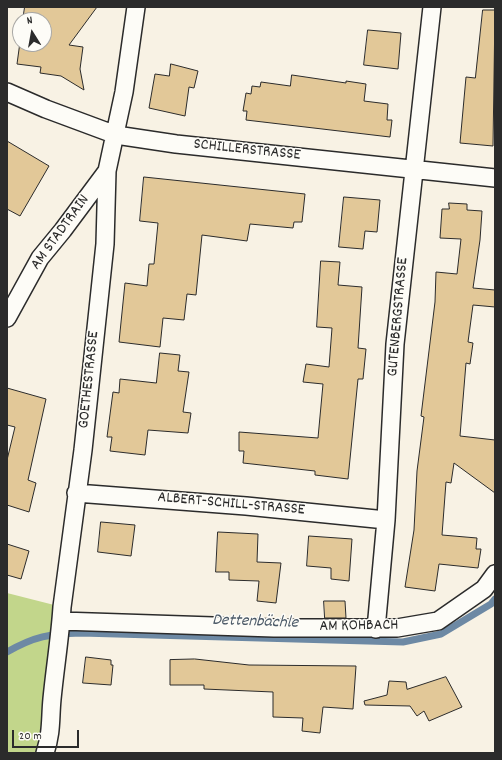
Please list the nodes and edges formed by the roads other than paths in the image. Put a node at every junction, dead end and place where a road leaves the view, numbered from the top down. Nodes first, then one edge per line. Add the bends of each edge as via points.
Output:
1 (136, 7) edge
2 (432, 7) edge
3 (7, 92) edge
4 (116, 135) junction
5 (413, 169) junction
6 (107, 171) junction
7 (495, 178) edge
8 (7, 318) edge
9 (76, 493) junction
10 (386, 520) junction
11 (495, 574) edge
12 (376, 629) junction
13 (60, 630) junction
14 (45, 753) edge

1 - 4 street, GOETHESTRASSE
2 - 5 street, GUTENBERGSTRASSE
3 - 4 street, SCHILLERSTRASSE
4 - 5 street, SCHILLERSTRASSE via 176,144
4 - 6 street, GOETHESTRASSE
5 - 7 street, SCHILLERSTRASSE
5 - 10 street, GUTENBERGSTRASSE via 395,344
6 - 8 street, AM STADTRAIN via 40,258
6 - 9 street, GOETHESTRASSE via 105,244
9 - 10 street, ALBERT-SCHILL-STRASSE
9 - 13 street, GOETHESTRASSE
10 - 12 street, GUTENBERGSTRASSE
11 - 12 street, AM KOHBACH via 484,589 438,621
12 - 13 street, AM KOHBACH
13 - 14 street, GOETHESTRASSE via 51,730

